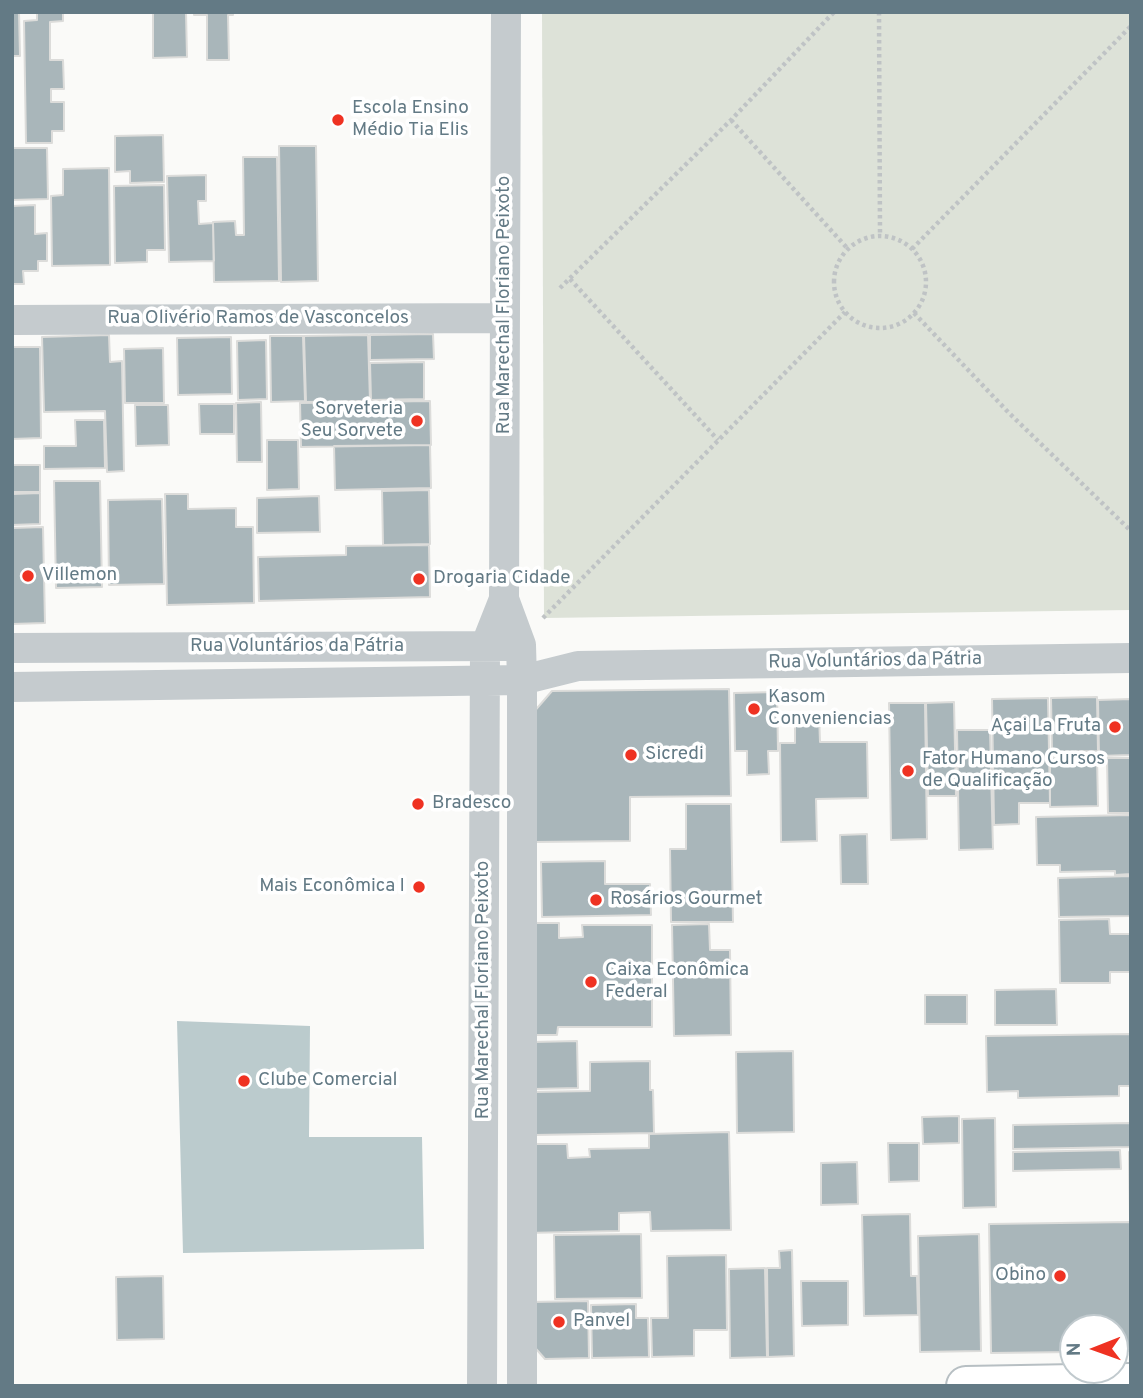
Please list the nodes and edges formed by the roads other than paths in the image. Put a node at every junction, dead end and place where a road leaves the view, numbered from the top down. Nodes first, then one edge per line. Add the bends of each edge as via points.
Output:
1 (506, 12) edge
2 (505, 318) junction
3 (12, 320) edge
4 (504, 599) junction
5 (521, 645) junction
6 (485, 646) junction
7 (12, 648) edge
8 (1131, 657) edge
9 (578, 666) junction
10 (486, 680) junction
11 (522, 680) junction
12 (12, 687) edge
13 (1131, 1383) edge
14 (482, 1386) edge
15 (522, 1386) edge
16 (966, 1386) edge

1 - 2 street, Rua Marechal Floriano Peixoto
2 - 3 street, Rua Olivério Ramos de Vasconcelos
2 - 4 street, Rua Marechal Floriano Peixoto
4 - 5 street, Rua Marechal Floriano Peixoto
4 - 6 street, Rua Marechal Floriano Peixoto
5 - 6 street, Rua Voluntários da Pátria
5 - 9 street, Rua Voluntários da Pátria
5 - 11 street, Rua Marechal Floriano Peixoto
6 - 7 street, Rua Voluntários da Pátria
6 - 10 street, Rua Marechal Floriano Peixoto
8 - 9 street, Rua Voluntários da Pátria
9 - 11 street, Rua Voluntários da Pátria
10 - 11 street, Rua Voluntários da Pátria
10 - 12 street, Rua Voluntários da Pátria
10 - 14 street, Rua Marechal Floriano Peixoto
11 - 15 street, Rua Marechal Floriano Peixoto
13 - 16 street

